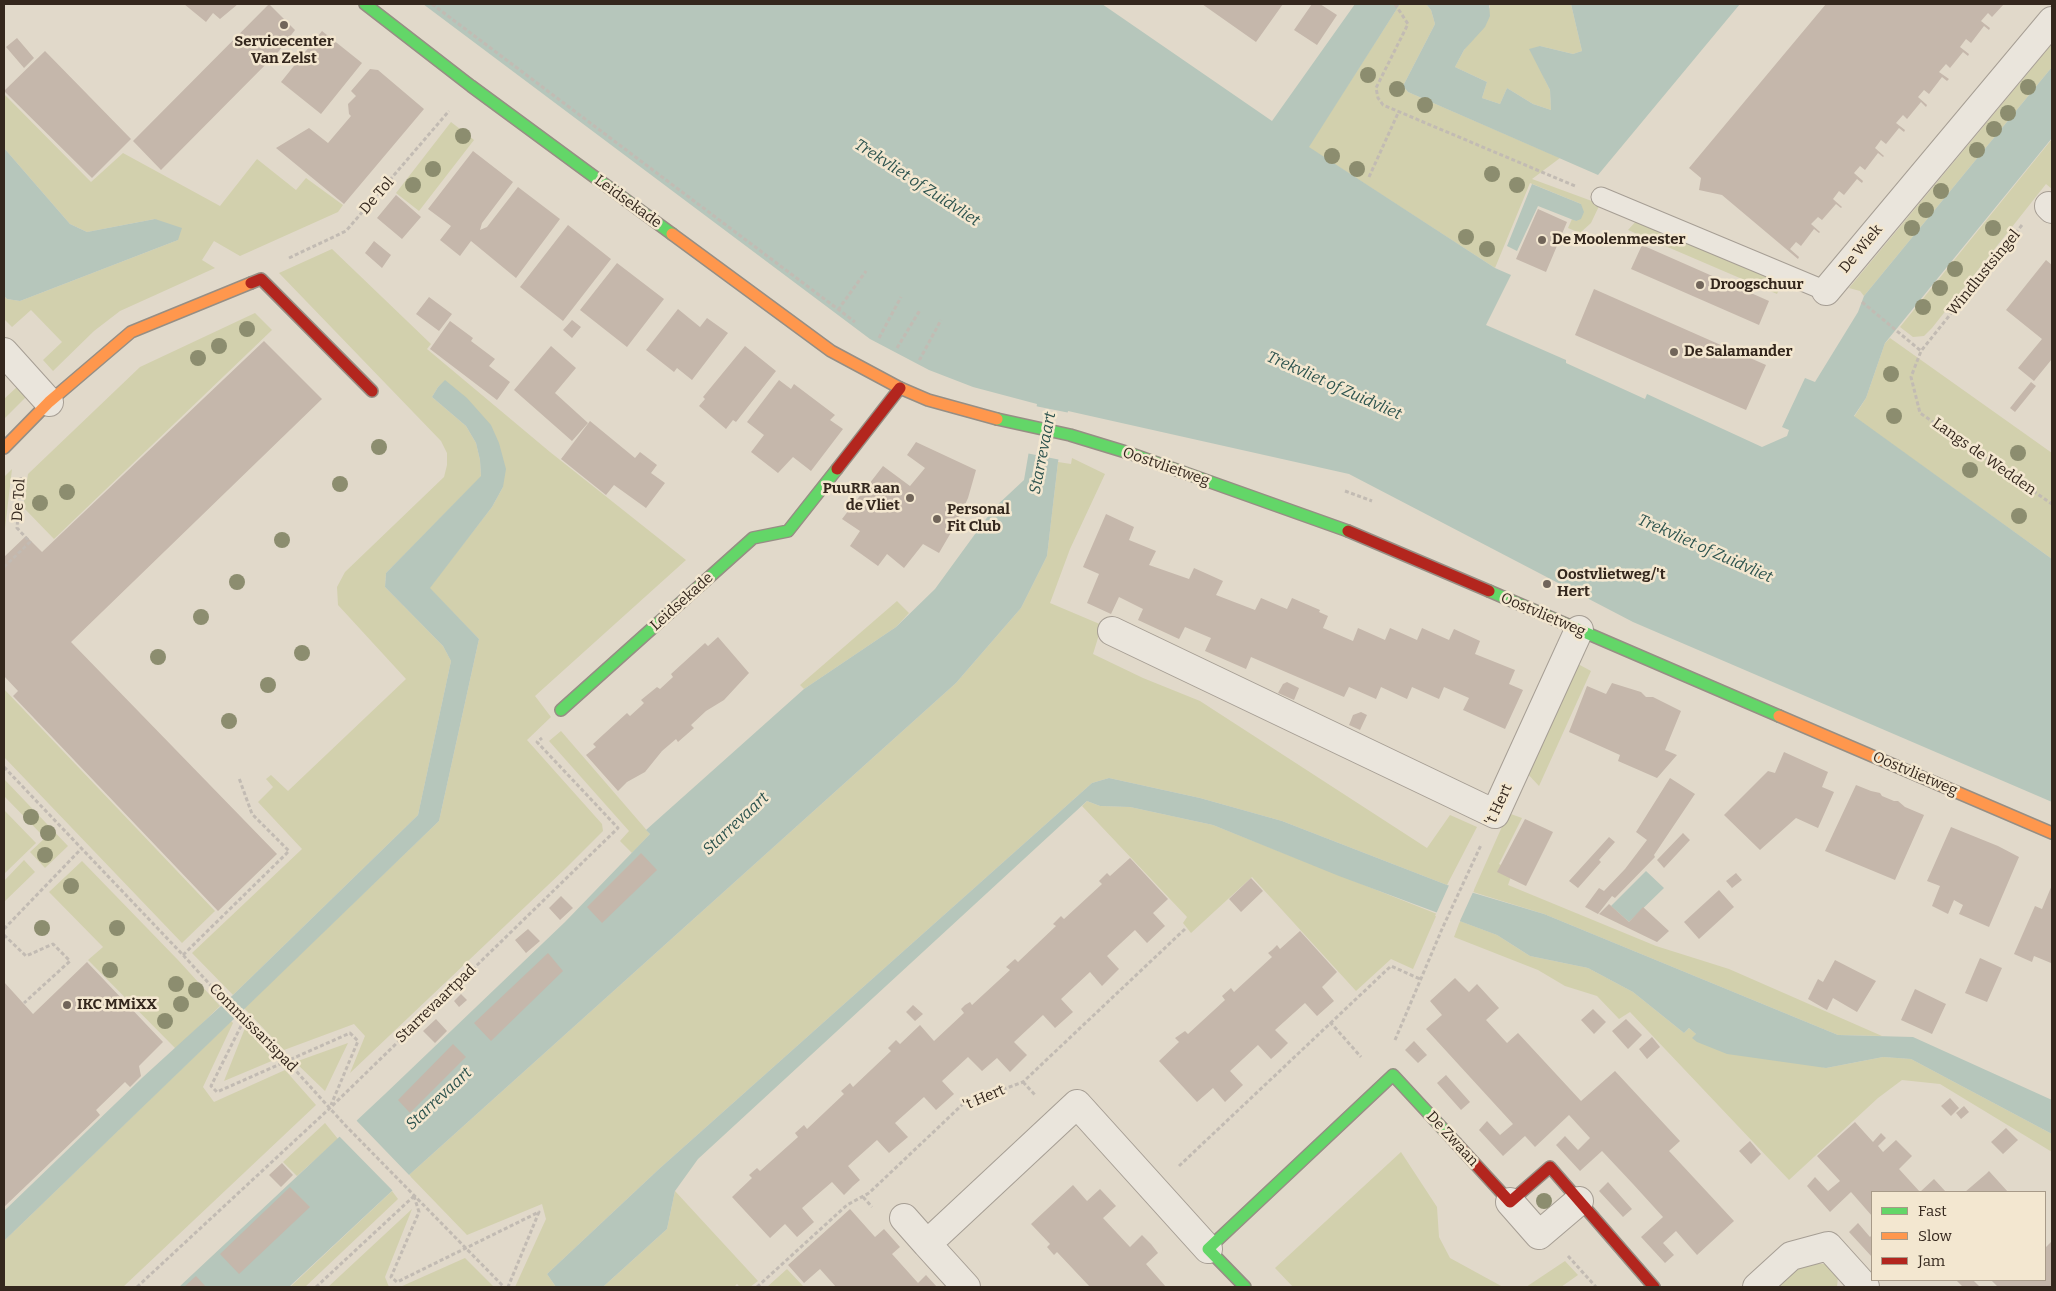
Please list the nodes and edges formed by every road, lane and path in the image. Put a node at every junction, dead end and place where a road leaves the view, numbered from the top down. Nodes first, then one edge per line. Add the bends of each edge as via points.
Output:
1 (365, 4) edge
2 (432, 4) edge
3 (1395, 4) edge
4 (2052, 21) edge
5 (471, 86) junction
6 (1399, 111) junction
7 (1369, 177) dead end
8 (1601, 197) joint
9 (2051, 208) edge
10 (866, 271) dead end
11 (261, 279) junction
12 (1826, 291) joint
13 (901, 297) dead end
14 (1855, 297) dead end
15 (838, 310) junction
16 (920, 310) dead end
17 (941, 320) dead end
18 (859, 326) dead end
19 (873, 336) dead end
20 (878, 338) junction
21 (885, 342) dead end
22 (891, 345) dead end
23 (897, 348) junction
24 (4, 352) edge
25 (905, 352) dead end
26 (1921, 352) junction
27 (913, 355) dead end
28 (900, 388) junction
29 (372, 392) dead end
30 (49, 402) junction
31 (1023, 426) joint
32 (4, 448) edge
33 (22, 472) dead end
34 (2052, 504) edge
35 (4, 567) edge
36 (1579, 630) junction
37 (1112, 631) dead end
38 (561, 710) joint
39 (4, 767) edge
40 (239, 778) dead end
41 (1495, 814) junction
42 (2052, 833) edge
43 (81, 850) junction
44 (1186, 928) dead end
45 (4, 929) edge
46 (4, 935) edge
47 (183, 955) junction
48 (1420, 979) junction
49 (24, 1003) dead end
50 (244, 1020) junction
51 (1330, 1022) junction
52 (287, 1061) junction
53 (1389, 1079) junction
54 (330, 1108) junction
55 (1155, 1189) junction
56 (414, 1196) junction
57 (1579, 1201) junction
58 (1510, 1202) junction
59 (904, 1218) dead end
60 (1545, 1230) junction
61 (927, 1244) junction
62 (466, 1248) junction
63 (1208, 1249) junction
64 (137, 1287) edge
65 (316, 1287) edge
66 (506, 1287) edge
67 (757, 1287) edge
68 (966, 1287) edge
69 (1245, 1287) edge
70 (1596, 1287) edge
71 (1654, 1287) edge
72 (1757, 1287) edge
73 (1865, 1287) edge

1 - 5 street, Leidsekade
2 - 15 path
3 - 6 path via 1408,24 1376,88 1383,105
4 - 12 street, De Wiek
5 - 11 path, De Tol via 346,231 274,264
5 - 28 street, Leidsekade via 831,351
6 - 7 path
6 - 8 path
8 - 12 lane, De Wiek
9 - 26 path, Windlustsingel via 2026,221
10 - 15 path
11 - 29 street
11 - 30 street via 131,332
13 - 20 path
14 - 26 path
15 - 18 path
16 - 23 path
17 - 27 path via 920,359
19 - 20 path
20 - 21 path
22 - 23 path
23 - 25 path
24 - 30 street
26 - 34 path, Langs de Wedden via 1911,377 1920,413
28 - 31 street, Leidsekade via 928,400
28 - 38 street, Leidsekade via 788,531 753,538
30 - 32 street
31 - 36 street, Oostvlietweg via 1070,435 1129,453 1356,534
33 - 35 path, De Tol via 16,528 30,542
36 - 41 street, 't Hert
36 - 42 street, Oostvlietweg
37 - 41 street
38 - 54 path, Starrevaartpad via 554,727 537,742 618,828
39 - 43 path, Commissarispad
40 - 47 path via 252,814 289,851
41 - 48 path, 't Hert
43 - 45 path
43 - 47 path, Commissarispad
44 - 67 path, 't Hert via 1023,1082 963,1104 869,1193 847,1205
46 - 49 path via 26,956 53,944 70,961
47 - 50 path, Commissarispad
48 - 51 path via 1391,966
48 - 53 path, 't Hert via 1392,1050
50 - 52 path, Commissarispad
50 - 52 path via 211,1086 217,1092
51 - 53 path
51 - 55 path
52 - 54 path, Commissarispad
52 - 54 path via 350,1033 358,1041
53 - 58 street, De Zwaan
53 - 63 street
54 - 56 path, Commissarispad
54 - 64 path, Starrevaartpad
55 - 61 street via 1078,1104
55 - 63 street
56 - 62 path, Commissarispad
56 - 62 path via 419,1212 391,1277 397,1282
56 - 65 path
57 - 58 street via 1550,1167
57 - 60 street
57 - 71 street
58 - 60 street, De Zwaan via 1540,1235
59 - 61 street
60 - 70 path
61 - 68 street
62 - 66 path, Commissarispad
62 - 66 path via 539,1212
63 - 69 street
72 - 73 street via 1791,1256 1828,1246

